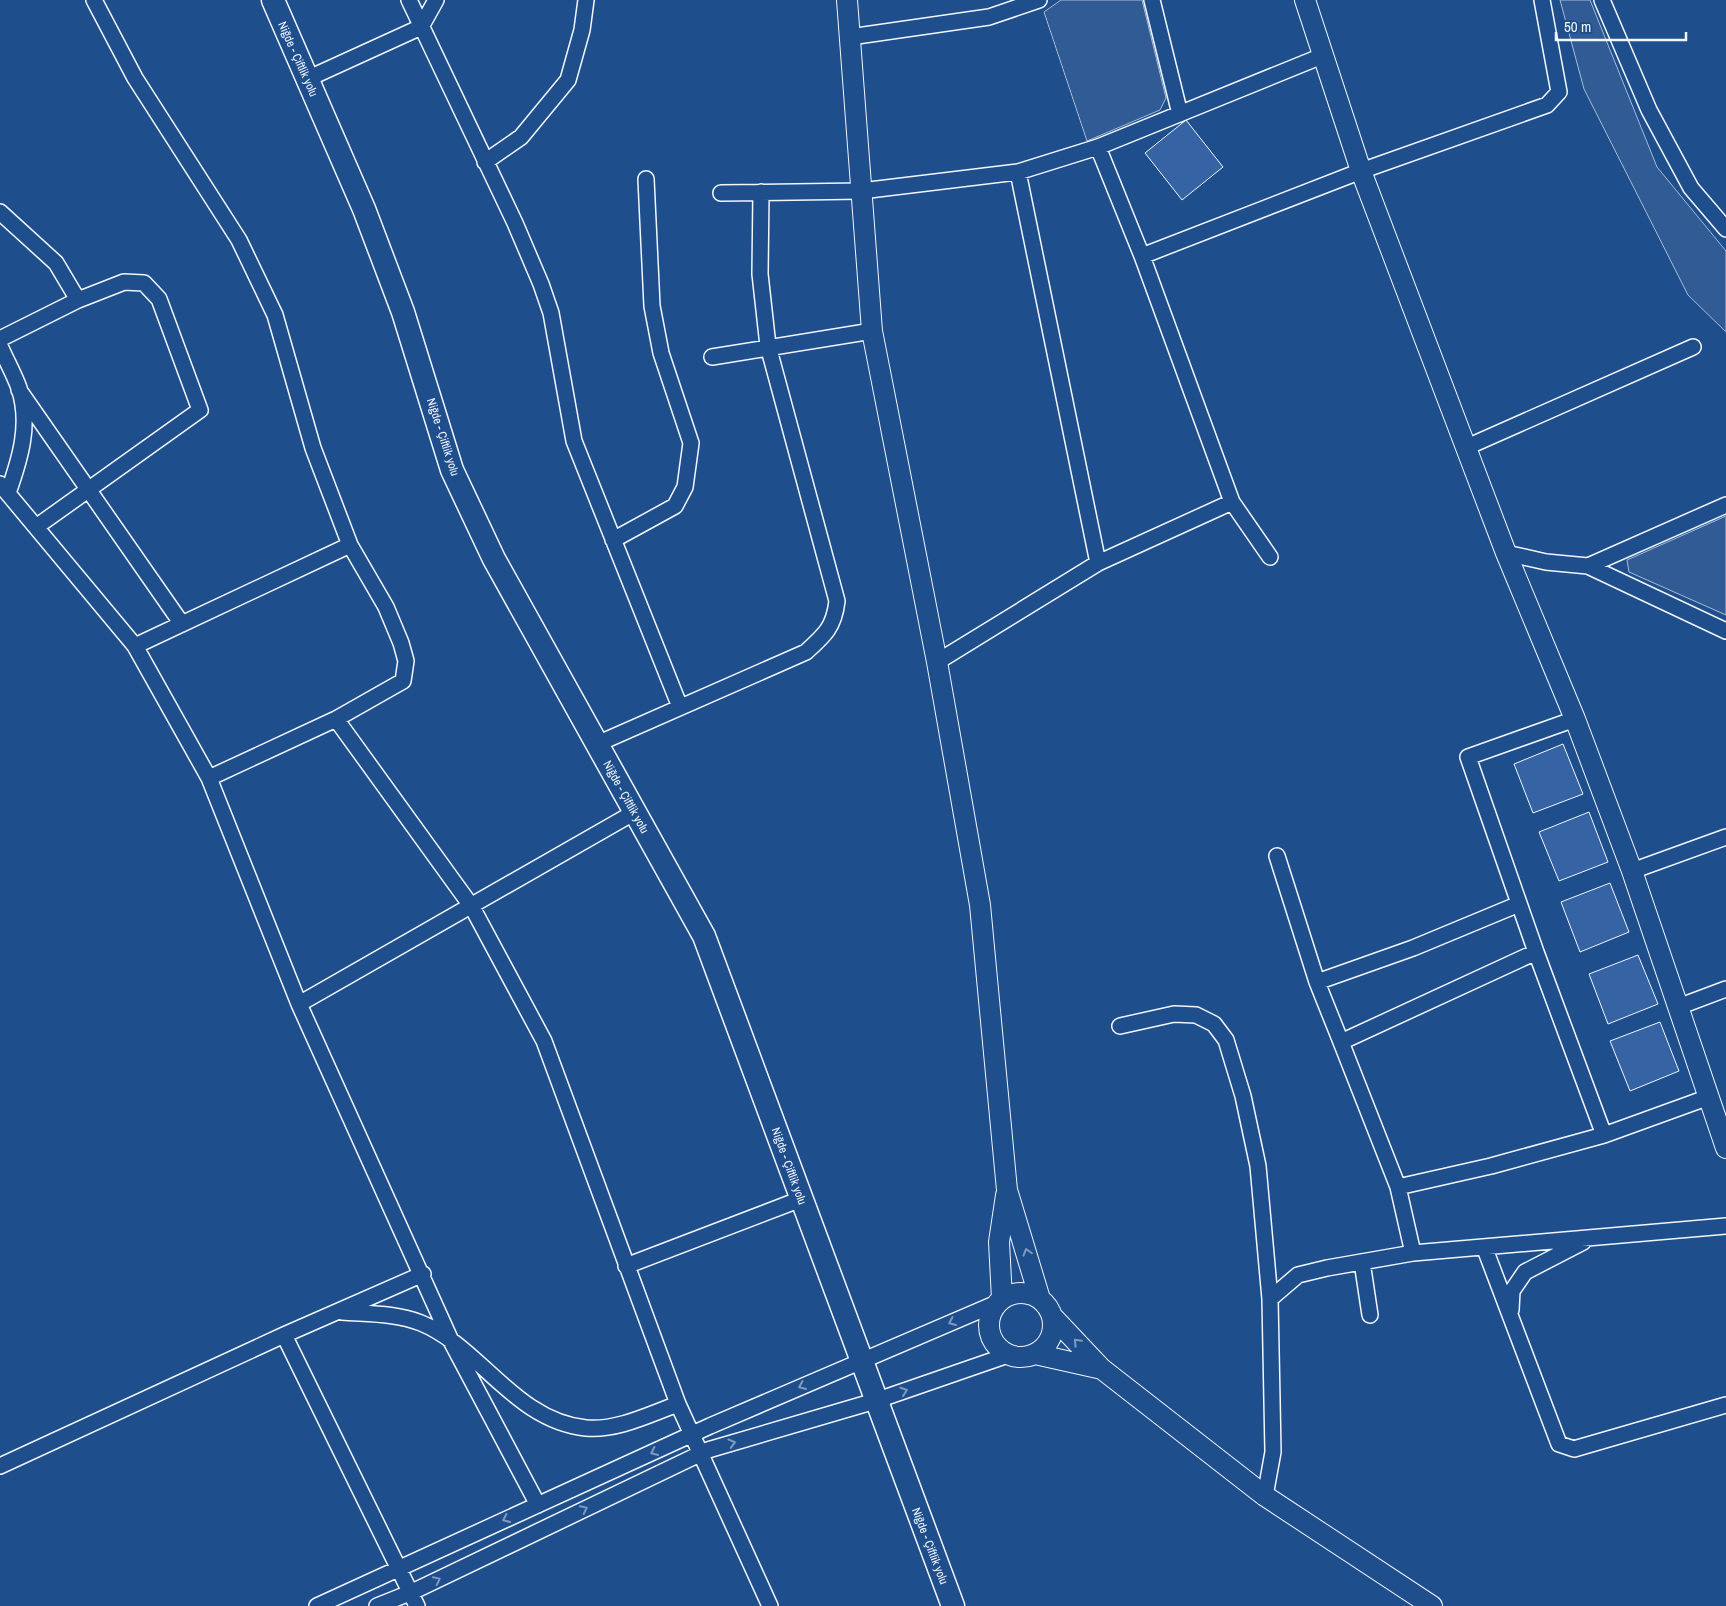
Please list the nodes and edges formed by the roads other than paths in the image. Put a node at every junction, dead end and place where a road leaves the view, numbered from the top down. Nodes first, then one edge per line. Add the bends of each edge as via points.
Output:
1 (94, 0) edge
2 (272, 0) edge
3 (409, 0) edge
4 (436, 0) edge
5 (586, 0) edge
6 (847, 0) edge
7 (1039, 0) edge
8 (1152, 0) edge
9 (1305, 0) edge
10 (1542, 0) edge
11 (1602, 0) edge
12 (421, 27) junction
13 (850, 37) junction
14 (1322, 56) junction
15 (307, 79) junction
16 (1180, 114) junction
17 (1098, 147) junction
18 (484, 162) junction
19 (1361, 171) junction
20 (1018, 172) junction
21 (646, 179) dead end
22 (861, 191) junction
23 (761, 192) junction
24 (721, 193) dead end
25 (0, 212) edge
26 (1726, 229) edge
27 (1142, 256) junction
28 (78, 300) junction
29 (872, 330) junction
30 (0, 340) edge
31 (0, 346) edge
32 (768, 346) junction
33 (1693, 347) dead end
34 (712, 357) dead end
35 (19, 390) junction
36 (1467, 447) junction
37 (4, 489) edge
38 (90, 490) junction
39 (1232, 502) junction
40 (1726, 505) edge
41 (36, 527) junction
42 (613, 540) junction
43 (350, 544) junction
44 (1506, 553) junction
45 (1270, 557) dead end
46 (1098, 563) junction
47 (1588, 566) junction
48 (182, 624) junction
49 (1726, 631) edge
50 (135, 646) junction
51 (937, 662) junction
52 (680, 707) junction
53 (336, 719) junction
54 (1575, 719) junction
55 (597, 744) junction
56 (209, 778) junction
57 (635, 812) junction
58 (1726, 837) edge
59 (1277, 856) dead end
60 (1632, 871) junction
61 (1519, 904) junction
62 (472, 906) junction
63 (1536, 952) junction
64 (1316, 982) junction
65 (1726, 989) edge
66 (299, 1004) junction
67 (1678, 1007) junction
68 (1120, 1026) dead end
69 (1341, 1042) junction
70 (1709, 1097) junction
71 (1604, 1135) junction
72 (1726, 1148) edge
73 (1398, 1188) junction
74 (1007, 1190) junction
75 (801, 1199) junction
76 (1726, 1226) edge
77 (1589, 1239) junction
78 (1485, 1248) junction
79 (1413, 1254) junction
80 (1362, 1262) junction
81 (626, 1266) junction
82 (423, 1274) junction
83 (1040, 1298) junction
84 (1270, 1300) junction
85 (999, 1301) junction
86 (338, 1312) junction
87 (1370, 1315) dead end
88 (1052, 1316) junction
89 (1511, 1317) junction
90 (284, 1335) junction
91 (452, 1342) junction
92 (1035, 1354) junction
93 (1008, 1355) junction
94 (860, 1360) junction
95 (1102, 1369) junction
96 (875, 1401) junction
97 (678, 1404) junction
98 (1726, 1405) edge
99 (692, 1434) junction
100 (702, 1453) junction
101 (0, 1466) edge
102 (1265, 1496) junction
103 (538, 1505) junction
104 (400, 1568) junction
105 (415, 1599) edge
106 (317, 1606) edge
107 (377, 1606) edge
108 (770, 1606) edge
109 (953, 1606) edge
110 (1432, 1606) edge

1 - 43 street via 135,78 239,240 275,315 312,448
2 - 15 main road, Niğde - Çiftlik yolu
3 - 12 street
4 - 12 street
5 - 18 street via 582,30 568,80 521,137
6 - 13 street
7 - 13 street via 988,18
8 - 16 street
9 - 14 street
10 - 19 street via 1559,92 1547,105
11 - 26 street via 1649,110 1692,188
12 - 15 street
12 - 18 street
13 - 22 street
14 - 16 street
14 - 19 street
15 - 55 main road, Niğde - Çiftlik yolu via 364,208 403,312 452,470 494,559
16 - 17 street
17 - 20 street
17 - 27 street
18 - 42 street via 514,223 551,313 574,441
19 - 27 street
19 - 36 street
20 - 22 street
20 - 46 street
21 - 42 street via 652,306 661,352 691,443 685,487 675,506
22 - 23 street
22 - 29 street
23 - 24 street
23 - 32 street via 760,274
25 - 28 street via 56,263
27 - 39 street
28 - 30 street
28 - 38 street via 124,282 144,283 159,299 200,410
29 - 32 street
29 - 51 street
31 - 35 street
32 - 34 street
32 - 52 street via 837,601 835,619 823,637 806,652
33 - 36 street
35 - 37 street via 25,422 21,456
35 - 38 street
36 - 44 street
37 - 41 street
38 - 41 street
38 - 48 street
39 - 45 street
39 - 46 street
40 - 47 street
41 - 50 street
42 - 52 street
43 - 48 street
43 - 53 street via 386,608 406,661 403,681
44 - 47 street via 1546,562
44 - 54 street
46 - 51 street
47 - 49 street
48 - 50 street
50 - 56 street
51 - 74 street via 980,906
52 - 55 street
53 - 56 street
53 - 62 street
54 - 60 street
54 - 61 street via 1468,758
55 - 57 main road, Niğde - Çiftlik yolu
56 - 66 street
57 - 62 street
57 - 75 main road, Niğde - Çiftlik yolu via 704,936
58 - 60 street
59 - 64 street
60 - 67 street
61 - 63 street
61 - 64 street via 1413,948
62 - 66 street
62 - 81 street via 544,1041
63 - 69 street
63 - 71 street
64 - 69 street
65 - 67 street
66 - 82 street
67 - 70 street
68 - 84 street via 1174,1014 1196,1015 1214,1024 1226,1040 1243,1096 1258,1166
69 - 73 street
70 - 71 street
70 - 72 street
71 - 73 street
73 - 79 street
83 -> 74 street
74 - 85 street via 999,1242
75 - 81 street
75 - 94 main road, Niğde - Çiftlik yolu
76 - 77 street
77 - 78 street
77 - 89 street via 1525,1272 1512,1291
78 - 79 street
78 - 89 street
79 - 80 street
80 - 84 street via 1298,1275
80 - 87 street
81 - 97 street
82 - 86 street
82 - 91 street
83 - 85 street via 1016,1292
83 - 88 street
84 - 102 street via 1274,1452
85 - 93 street via 988,1322 989,1332 999,1349
85 -> 94 street
86 - 90 street
86 - 91 street via 404,1318 422,1324
88 - 92 street via 1052,1335
95 -> 88 street
89 - 98 street via 1559,1444 1574,1449
90 - 101 street
90 - 104 street
91 - 97 street via 502,1388 552,1420 586,1428 608,1428
91 - 103 street
92 - 93 street
92 - 95 street
96 -> 93 street
94 - 96 main road, Niğde - Çiftlik yolu
94 -> 99 street
95 - 102 street
100 -> 96 street
96 - 109 main road, Niğde - Çiftlik yolu
97 - 99 street
99 - 100 street
99 -> 103 street
105 -> 100 street
100 - 108 street
102 - 110 street
103 -> 104 street
104 - 105 street
104 - 106 street
105 - 107 street

